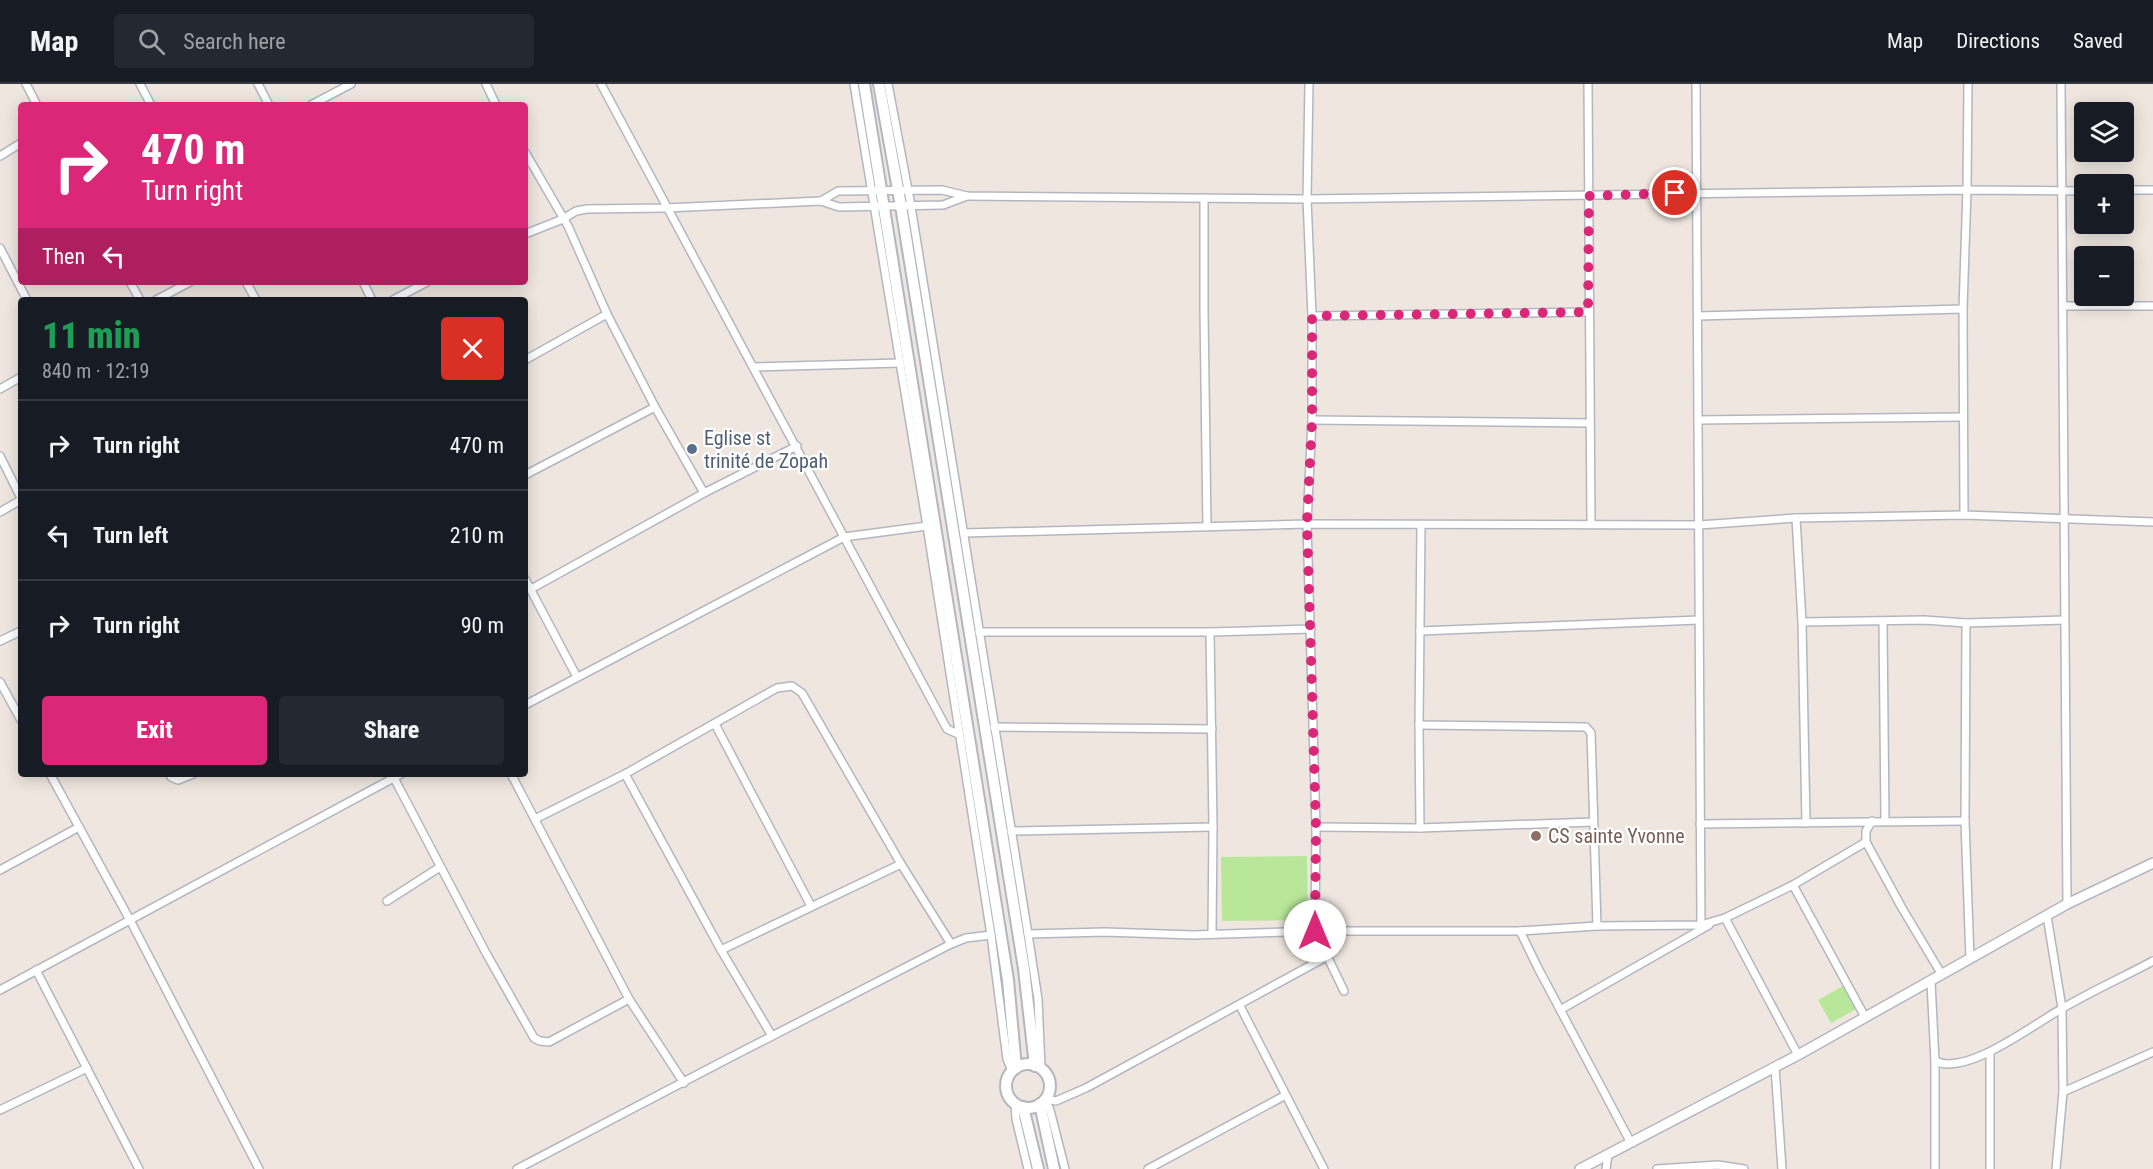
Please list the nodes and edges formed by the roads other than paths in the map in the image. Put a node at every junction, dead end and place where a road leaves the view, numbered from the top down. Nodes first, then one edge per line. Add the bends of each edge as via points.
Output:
1 (26, 84) edge
2 (141, 84) edge
3 (258, 84) edge
4 (351, 84) edge
5 (486, 84) edge
6 (601, 84) edge
7 (854, 84) edge
8 (864, 84) edge
9 (879, 84) edge
10 (888, 84) edge
11 (1309, 84) edge
12 (1588, 84) edge
13 (1696, 84) edge
14 (1968, 84) edge
15 (2061, 84) edge
16 (35, 102) edge
17 (150, 102) edge
18 (267, 102) edge
19 (317, 102) edge
20 (495, 102) edge
21 (18, 145) edge
22 (0, 156) edge
23 (528, 157) edge
24 (903, 190) junction
25 (1967, 190) junction
26 (2134, 190) edge
27 (2153, 190) edge
28 (877, 191) junction
29 (2061, 191) junction
30 (2074, 191) edge
31 (1697, 193) junction
32 (967, 196) junction
33 (1589, 196) junction
34 (1204, 198) junction
35 (1307, 199) junction
36 (821, 201) junction
37 (880, 206) junction
38 (906, 206) junction
39 (666, 208) junction
40 (563, 219) junction
41 (528, 233) edge
42 (0, 248) edge
43 (18, 283) edge
44 (184, 285) edge
45 (421, 285) edge
46 (162, 297) edge
47 (399, 297) edge
48 (2064, 306) junction
49 (2153, 306) edge
50 (1963, 309) junction
51 (1588, 312) junction
52 (608, 314) junction
53 (1312, 316) junction
54 (1698, 316) junction
55 (528, 358) edge
56 (900, 363) junction
57 (753, 367) junction
58 (18, 379) edge
59 (0, 390) edge
60 (655, 406) junction
61 (1963, 417) junction
62 (1312, 420) junction
63 (1698, 420) junction
64 (1590, 423) junction
65 (797, 446) junction
66 (0, 456) edge
67 (528, 473) edge
68 (18, 493) edge
69 (704, 493) junction
70 (18, 501) edge
71 (0, 512) edge
72 (1964, 515) junction
73 (1796, 518) junction
74 (2064, 519) junction
75 (2153, 522) edge
76 (1307, 524) junction
77 (1591, 524) junction
78 (1421, 525) junction
79 (1699, 525) junction
80 (927, 526) junction
81 (1207, 527) junction
82 (965, 533) junction
83 (844, 537) junction
84 (528, 584) edge
85 (531, 589) junction
86 (1699, 620) junction
87 (2064, 620) junction
88 (1802, 622) junction
89 (1883, 622) junction
90 (1966, 623) junction
91 (1311, 629) junction
92 (1420, 631) junction
93 (18, 632) edge
94 (979, 632) junction
95 (1210, 632) junction
96 (0, 641) edge
97 (576, 676) junction
98 (0, 682) edge
99 (528, 703) edge
100 (18, 715) edge
101 (715, 724) junction
102 (1419, 725) junction
103 (994, 727) junction
104 (1212, 729) junction
105 (958, 734) junction
106 (625, 774) junction
107 (52, 777) edge
108 (171, 777) edge
109 (186, 777) edge
110 (396, 777) edge
111 (398, 777) edge
112 (513, 777) edge
113 (536, 819) junction
114 (1872, 821) junction
115 (1885, 821) junction
116 (1965, 821) junction
117 (1593, 822) junction
118 (1806, 823) junction
119 (1700, 824) junction
120 (1213, 827) junction
121 (1316, 827) junction
122 (79, 828) junction
123 (1420, 828) junction
124 (1011, 831) junction
125 (1866, 842) junction
126 (2153, 863) edge
127 (901, 864) junction
128 (440, 867) junction
129 (0, 870) edge
130 (1793, 885) junction
131 (387, 901) dead end
132 (2067, 904) junction
133 (811, 906) junction
134 (2047, 915) junction
135 (1725, 918) junction
136 (130, 920) junction
137 (1714, 922) junction
138 (1701, 925) junction
139 (1597, 926) junction
140 (1315, 931) junction
141 (1520, 931) junction
142 (1028, 934) junction
143 (1212, 934) junction
144 (991, 935) junction
145 (951, 944) junction
146 (721, 950) junction
147 (1326, 957) junction
148 (1970, 959) junction
149 (2153, 961) edge
150 (36, 970) junction
151 (1942, 975) junction
152 (1931, 982) junction
153 (0, 990) edge
154 (1344, 991) dead end
155 (629, 999) junction
156 (1240, 1006) junction
157 (2062, 1008) junction
158 (1560, 1010) junction
159 (1865, 1017) junction
160 (772, 1036) junction
161 (1990, 1052) junction
162 (2153, 1052) edge
163 (1798, 1056) junction
164 (1935, 1061) junction
165 (1038, 1067) junction
166 (1775, 1067) junction
167 (87, 1068) junction
168 (1014, 1069) junction
169 (684, 1083) junction
170 (2063, 1092) junction
171 (1284, 1096) junction
172 (1043, 1101) junction
173 (1019, 1105) junction
174 (0, 1110) edge
175 (1631, 1143) junction
176 (1608, 1155) junction
177 (139, 1169) edge
178 (259, 1169) edge
179 (517, 1169) edge
180 (1028, 1169) edge
181 (1038, 1169) edge
182 (1054, 1169) edge
183 (1065, 1169) edge
184 (1148, 1169) edge
185 (1324, 1169) edge
186 (1580, 1169) edge
187 (1606, 1169) edge
188 (1657, 1169) edge
189 (1744, 1169) edge
190 (1782, 1169) edge
191 (1935, 1169) edge
192 (1990, 1169) edge
193 (2056, 1169) edge

1 - 16 street
2 - 17 street
3 - 18 street
4 - 19 street
5 - 20 street
6 - 39 street
7 - 28 street
8 - 28 main road
9 - 24 main road
10 - 24 street
11 - 35 street
12 - 33 street
13 - 31 street
14 - 25 street
15 - 29 street
21 - 22 street
23 - 40 street
24 - 28 street
24 - 32 street via 942,190
24 - 38 main road
25 - 29 street
25 - 31 street
25 - 50 street
26 - 27 street
28 - 36 street via 838,191
28 - 37 main road
29 - 30 street
29 - 48 street
31 - 33 street
31 - 54 street
32 - 34 street
32 - 38 street via 943,205
33 - 35 street
33 - 51 street
34 - 35 street
34 - 81 street
35 - 53 street
36 - 37 street via 839,207
36 - 39 street
37 - 38 street
37 - 56 street
37 - 168 main road via 1008,980
38 - 82 street
38 - 165 main road
39 - 40 street via 587,209
39 - 57 street
40 - 41 street
40 - 52 street
42 - 43 street
44 - 46 street
45 - 47 street
48 - 49 street
48 - 74 street
50 - 54 street
50 - 61 street
51 - 53 street
51 - 64 street
52 - 55 street
52 - 60 street
53 - 62 street
54 - 63 street
56 - 57 street
56 - 80 street
57 - 65 street
58 - 59 street
60 - 67 street
60 - 69 street
61 - 63 street
61 - 72 street
62 - 64 street
62 - 76 street
63 - 79 street
64 - 77 street
65 - 69 street
65 - 83 street
66 - 68 street
69 - 85 street
70 - 71 street
72 - 73 street
72 - 74 street
73 - 79 street
73 - 88 street
74 - 75 street
74 - 87 street
76 - 78 street
76 - 81 street
76 - 91 street
77 - 78 street
77 - 79 street
78 - 92 street
79 - 86 street
80 - 83 street
80 - 105 street
81 - 82 street
82 - 94 street
83 - 97 street
83 - 105 street via 947,729
84 - 85 street
85 - 97 street
86 - 92 street
86 - 119 street
87 - 90 street
87 - 132 street
88 - 89 street
88 - 118 street
89 - 90 street
89 - 115 street
90 - 116 street
91 - 95 street
91 - 121 street
92 - 102 street
93 - 96 street
94 - 95 street
94 - 103 street
95 - 104 street
97 - 99 street
98 - 100 street
101 - 106 street
101 - 127 street via 777,687 792,686 802,693
101 - 133 street
102 - 117 street via 1586,727 1591,733
102 - 123 street
103 - 104 street
103 - 124 street
104 - 120 street
105 - 144 street
106 - 113 street
106 - 146 street
107 - 122 street
108 - 109 street
110 - 136 street
111 - 128 street
112 - 113 street
113 - 155 street
114 - 115 street
114 - 118 street
114 - 125 street via 1866,831
115 - 116 street
116 - 148 street
117 - 123 street
117 - 139 street
118 - 119 street
119 - 138 street
120 - 124 street
120 - 143 street
121 - 123 street
121 - 140 street
122 - 129 street
122 - 136 street
124 - 142 street
125 - 130 street
125 - 151 street
126 - 132 street
127 - 133 street
127 - 145 street
128 - 131 street
128 - 155 street via 534,1038 549,1042
130 - 135 street
130 - 159 street
132 - 134 street
133 - 146 street
134 - 148 street
134 - 157 street
135 - 137 street
135 - 163 street
136 - 150 street
136 - 178 street
137 - 138 street
137 - 158 street
138 - 139 street
139 - 141 street
140 - 141 street
140 - 143 street
140 - 147 street
141 - 158 street
142 - 143 street
142 - 165 street via 1038,999
144 - 145 street
144 - 168 street via 1006,1052
145 - 160 street
146 - 160 street
147 - 154 street
147 - 156 street
148 - 151 street
149 - 157 street
150 - 153 street
150 - 167 street
151 - 152 street
152 - 159 street
152 - 164 street
155 - 169 street
156 - 171 street
156 - 172 street via 1086,1088 1056,1101
157 - 161 street
157 - 170 street
158 - 175 street
159 - 163 street
160 - 169 street
161 - 164 street via 1950,1065
161 - 192 street
162 - 170 street
163 - 166 street
164 - 191 street
165 - 168 main road via 1023,1065
165 - 172 main road via 1049,1085
166 - 175 street
166 - 190 street
167 - 174 street
167 - 177 street
168 - 173 main road via 1006,1088
169 - 179 street
170 - 193 street
171 - 184 street
171 - 185 street
172 - 173 main road via 1032,1107
172 - 182 main road
172 - 183 street via 1050,1110
173 - 180 street via 1016,1119
173 - 181 main road
175 - 176 street
176 - 186 street
176 - 187 street
188 - 189 street via 1718,1165

